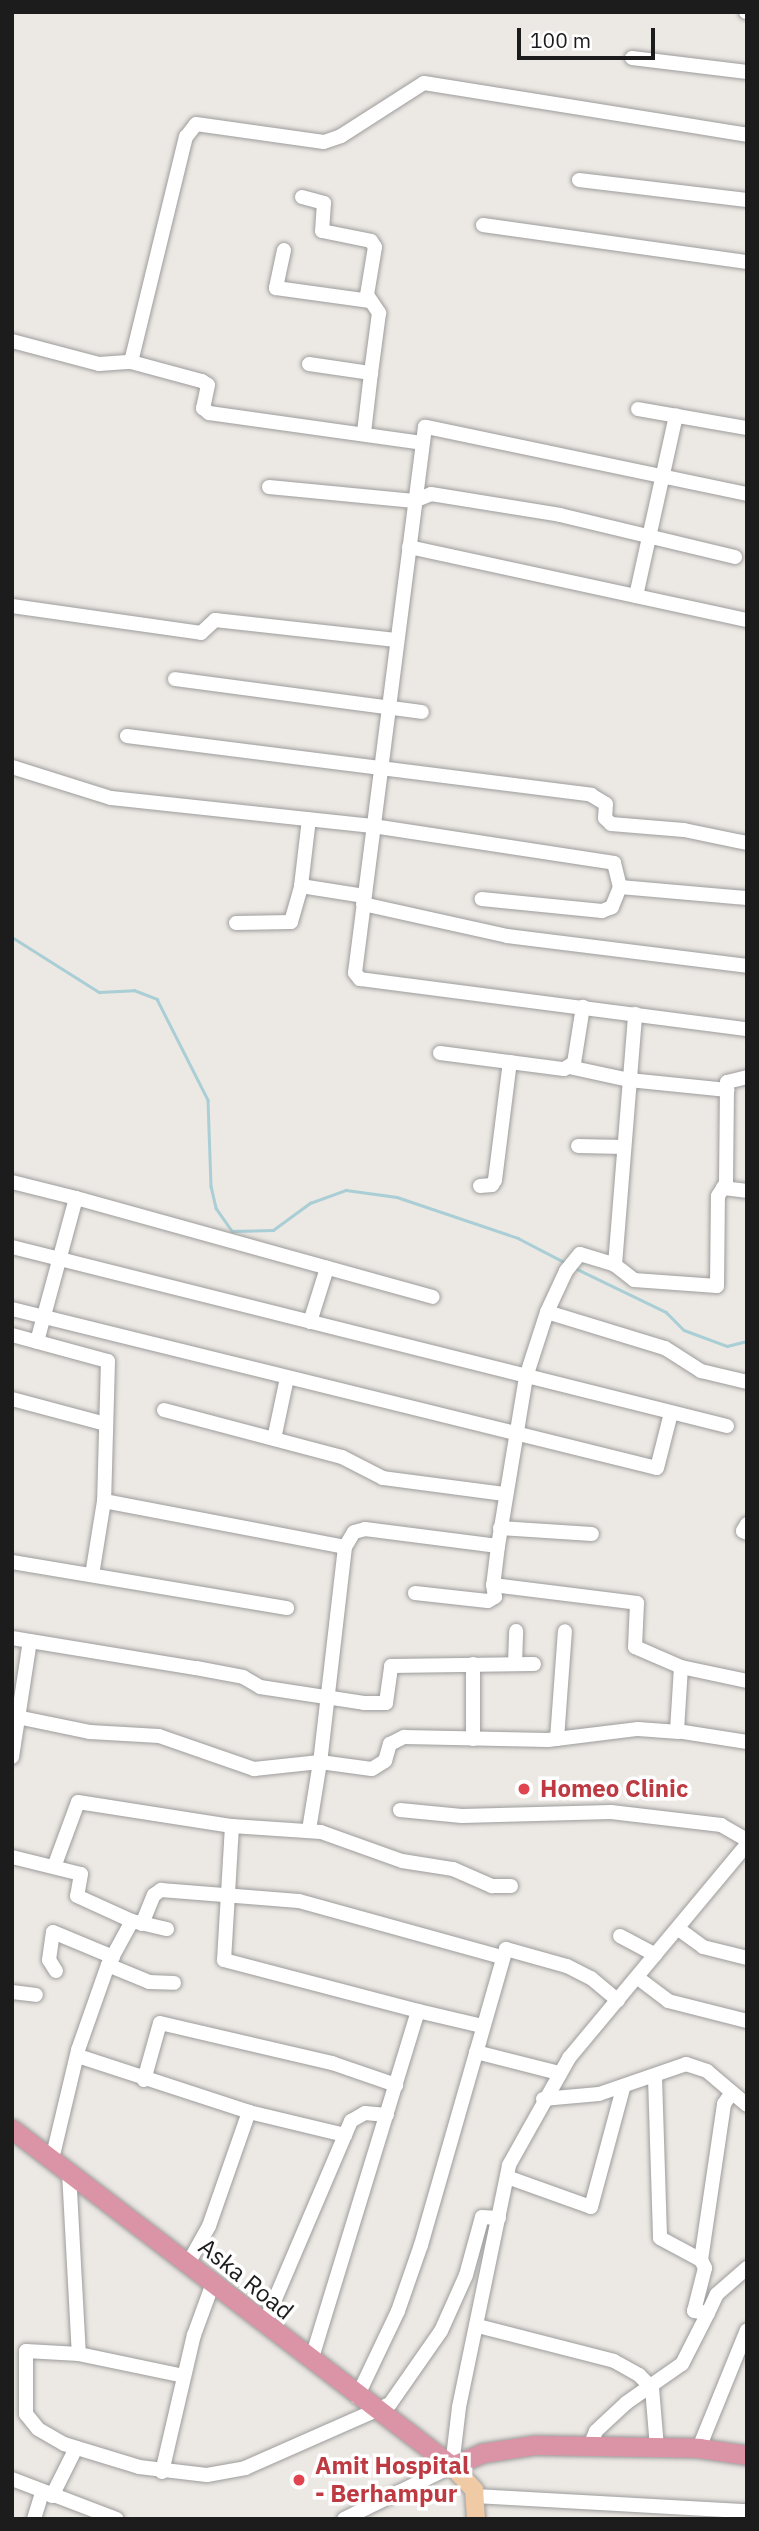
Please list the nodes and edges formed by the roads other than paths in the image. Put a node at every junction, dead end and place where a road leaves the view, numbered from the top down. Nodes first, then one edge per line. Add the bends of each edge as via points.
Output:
1 (632, 58) dead end
2 (747, 72) edge
3 (747, 135) edge
4 (579, 180) dead end
5 (302, 197) dead end
6 (747, 200) edge
7 (483, 225) dead end
8 (284, 250) dead end
9 (747, 262) edge
10 (370, 301) junction
11 (12, 341) edge
12 (131, 362) junction
13 (309, 364) dead end
14 (371, 373) junction
15 (638, 410) dead end
16 (676, 415) junction
17 (747, 428) edge
18 (364, 433) junction
19 (422, 443) junction
20 (663, 476) junction
21 (269, 486) dead end
22 (747, 494) edge
23 (415, 500) junction
24 (649, 536) junction
25 (409, 547) junction
26 (735, 557) dead end
27 (636, 596) junction
28 (12, 606) edge
29 (747, 620) edge
30 (396, 640) junction
31 (175, 679) dead end
32 (388, 707) junction
33 (422, 712) dead end
34 (127, 736) dead end
35 (12, 767) edge
36 (380, 769) junction
37 (309, 818) junction
38 (373, 826) junction
39 (747, 843) edge
40 (301, 887) junction
41 (620, 887) junction
42 (747, 898) edge
43 (482, 899) dead end
44 (364, 900) junction
45 (236, 923) dead end
46 (747, 966) edge
47 (583, 1007) junction
48 (635, 1014) junction
49 (747, 1029) edge
50 (440, 1053) dead end
51 (510, 1062) junction
52 (569, 1067) junction
53 (747, 1077) edge
54 (629, 1080) junction
55 (727, 1090) junction
56 (578, 1146) dead end
57 (624, 1147) junction
58 (12, 1182) edge
59 (480, 1186) dead end
60 (723, 1188) junction
61 (747, 1191) edge
62 (76, 1198) junction
63 (12, 1247) edge
64 (59, 1258) junction
65 (615, 1265) junction
66 (327, 1268) junction
67 (433, 1297) dead end
68 (12, 1309) edge
69 (547, 1312) junction
70 (43, 1317) junction
71 (310, 1322) junction
72 (12, 1335) edge
73 (37, 1342) junction
74 (526, 1377) junction
75 (287, 1378) junction
76 (747, 1382) edge
77 (12, 1399) edge
78 (164, 1410) dead end
79 (671, 1413) junction
80 (105, 1424) junction
81 (727, 1426) dead end
82 (515, 1435) junction
83 (274, 1439) junction
84 (505, 1494) junction
85 (103, 1501) junction
86 (747, 1524) edge
87 (500, 1528) junction
88 (747, 1533) edge
89 (592, 1534) dead end
90 (498, 1546) junction
91 (345, 1547) junction
92 (12, 1562) edge
93 (92, 1574) junction
94 (493, 1585) junction
95 (415, 1593) dead end
96 (287, 1608) dead end
97 (516, 1631) dead end
98 (565, 1631) dead end
99 (12, 1638) edge
100 (30, 1641) junction
101 (473, 1664) junction
102 (515, 1664) junction
103 (534, 1664) dead end
104 (681, 1667) junction
105 (747, 1681) edge
106 (328, 1697) junction
107 (18, 1717) junction
108 (678, 1731) junction
109 (557, 1739) junction
110 (473, 1740) junction
111 (747, 1742) edge
112 (12, 1757) edge
113 (320, 1762) junction
114 (400, 1810) dead end
115 (232, 1826) junction
116 (309, 1830) junction
117 (747, 1842) edge
118 (12, 1857) edge
119 (54, 1867) junction
120 (511, 1886) dead end
121 (227, 1895) junction
122 (137, 1922) junction
123 (167, 1929) dead end
124 (680, 1930) junction
125 (620, 1936) dead end
126 (655, 1955) junction
127 (501, 1957) junction
128 (747, 1958) edge
129 (111, 1961) junction
130 (57, 1971) dead end
131 (638, 1978) junction
132 (174, 1983) dead end
133 (12, 1992) edge
134 (36, 1995) dead end
135 (618, 2001) junction
136 (418, 2011) junction
137 (747, 2021) edge
138 (482, 2026) junction
139 (476, 2052) junction
140 (78, 2056) junction
141 (559, 2073) junction
142 (655, 2077) junction
143 (144, 2080) junction
144 (396, 2085) junction
145 (623, 2088) junction
146 (732, 2092) junction
147 (543, 2099) junction
148 (747, 2105) edge
149 (249, 2112) junction
150 (387, 2115) junction
151 (12, 2119) edge
152 (12, 2129) edge
153 (345, 2135) junction
154 (54, 2151) junction
155 (69, 2172) junction
156 (507, 2177) junction
157 (499, 2218) junction
158 (701, 2260) junction
159 (189, 2262) junction
160 (747, 2268) edge
161 (214, 2283) junction
162 (708, 2313) junction
163 (264, 2325) junction
164 (478, 2326) junction
165 (747, 2330) edge
166 (79, 2354) junction
167 (311, 2361) junction
168 (184, 2376) junction
169 (652, 2388) junction
170 (357, 2397) junction
171 (376, 2411) junction
172 (590, 2446) junction
173 (657, 2447) junction
174 (76, 2448) junction
175 (699, 2448) junction
176 (747, 2455) edge
177 (452, 2466) junction
178 (162, 2472) junction
179 (12, 2479) edge
180 (47, 2494) junction
181 (475, 2496) junction
182 (747, 2511) edge
183 (34, 2519) edge
184 (117, 2519) edge
185 (344, 2519) edge
186 (476, 2519) edge

1 - 2 street
3 - 12 street via 424,83 324,142 196,124 186,137
4 - 6 street
5 - 10 street via 324,203 322,231 372,242
7 - 9 street
8 - 10 street via 276,288
10 - 14 street via 379,313
11 - 12 street via 99,364
12 - 18 street via 202,381 208,386 203,408 209,413
13 - 14 street
14 - 18 street
15 - 16 street
16 - 17 street
16 - 20 street
18 - 19 street
19 - 20 street via 425,427
19 - 23 street
20 - 22 street
20 - 24 street
21 - 23 street
23 - 24 street via 431,494 561,514
23 - 25 street
24 - 26 street
24 - 27 street
25 - 27 street
25 - 30 street
27 - 29 street
28 - 30 street via 201,633 215,620
30 - 32 street
31 - 32 street
32 - 33 street
32 - 36 street
34 - 36 street
35 - 37 street via 111,798
36 - 38 street
36 - 39 street via 591,795 606,804 605,818 611,824 684,830
37 - 38 street
37 - 40 street
38 - 41 street via 614,863
38 - 44 street
40 - 44 street
40 - 45 street via 291,922
41 - 42 street
41 - 43 street via 612,907 602,911
44 - 46 street via 507,936
44 - 47 street via 355,973 360,979
47 - 48 street
47 - 52 street via 574,1063
48 - 49 street
48 - 54 street
50 - 51 street
51 - 52 street
51 - 59 street via 495,1180 492,1185
52 - 54 street
53 - 55 street via 727,1082
54 - 55 street
54 - 57 street
55 - 60 street
56 - 57 street
57 - 65 street
58 - 62 street
60 - 61 street
60 - 65 street via 718,1196 717,1286 634,1280
62 - 64 street
62 - 66 street
63 - 64 street
64 - 70 street
64 - 71 street
65 - 69 street via 580,1254 566,1271
66 - 67 street
66 - 71 street
68 - 70 street
69 - 74 street
69 - 76 street via 665,1348 701,1371
70 - 73 street
70 - 75 street
71 - 74 street
72 - 73 street
73 - 80 street via 108,1361
74 - 79 street
74 - 82 street
75 - 82 street
75 - 83 street
77 - 80 street
78 - 83 street
79 - 81 street
79 - 82 street via 657,1468
80 - 85 street
82 - 84 street
83 - 84 street via 342,1457 383,1478
84 - 87 street
85 - 91 street
85 - 93 street
86 - 88 street
87 - 89 street
87 - 90 street
90 - 91 street via 365,1529 354,1532
90 - 94 street
91 - 106 street
92 - 93 street
93 - 96 street
94 - 95 street via 495,1597 488,1601
94 - 104 street via 637,1603 635,1647
97 - 102 street
98 - 109 street
99 - 100 street
100 - 106 street via 196,1668 243,1677 260,1687
100 - 107 street
101 - 102 street
101 - 106 street via 391,1666 386,1703
101 - 110 street
102 - 103 street
104 - 105 street
104 - 108 street
106 - 113 street
107 - 112 street
107 - 113 street via 90,1732 159,1736 254,1769
108 - 109 street via 638,1729
108 - 111 street
109 - 110 street
110 - 113 street via 404,1737 390,1744 385,1761 372,1769
113 - 116 street
114 - 117 street via 462,1816 611,1812 721,1825
115 - 116 street
115 - 119 street via 78,1802
115 - 121 street
116 - 120 street via 402,1861 453,1869 492,1886
117 - 124 street
118 - 119 street
119 - 122 street via 81,1874 77,1896
121 - 122 street via 157,1891
121 - 127 street via 299,1902
121 - 136 street via 225,1960
122 - 123 street
122 - 129 street
124 - 126 street
124 - 128 street via 703,1947
125 - 126 street
126 - 131 street
127 - 135 street via 506,1949 567,1966 591,1978
127 - 138 street
129 - 130 street via 53,1932 48,1959
129 - 132 street via 149,1982
129 - 140 street
131 - 135 street
131 - 137 street via 668,2001
133 - 134 street
135 - 141 street
136 - 138 street
136 - 144 street
138 - 139 street
139 - 141 street
139 - 170 street via 398,2312
140 - 143 street
140 - 154 street
141 - 147 street
142 - 145 street
142 - 146 street via 674,2067 695,2065
142 - 158 street via 660,2238
143 - 144 street via 160,2023 332,2063
143 - 149 street
144 - 150 street
145 - 147 street
145 - 156 street via 591,2207
146 - 148 street
146 - 158 street via 724,2104
147 - 156 street
149 - 153 street
149 - 159 street via 209,2226
150 - 153 street via 356,2116
150 - 167 street
151 - 154 highway
152 - 155 highway, Aska Road
153 - 163 street
154 - 159 highway
155 - 159 highway, Aska Road
155 - 166 street
156 - 157 street
157 - 164 street
157 - 171 street via 482,2217 466,2275 441,2331 406,2386 390,2404
158 - 162 street via 705,2268 694,2311
159 - 161 highway, Aska Road
160 - 162 street via 717,2294
161 - 163 highway, Aska Road
161 - 168 street
162 - 169 street via 682,2364
163 - 167 highway, Aska Road
164 - 169 street via 614,2361
164 - 177 street via 459,2407
165 - 175 street
166 - 168 street
166 - 174 street via 26,2351 24,2384 26,2414 38,2429
167 - 170 highway, Aska Road
168 - 178 street
169 - 172 street via 626,2403 596,2431
169 - 173 street
170 - 171 highway, Aska Road
171 - 177 highway, Aska Road
171 - 178 street via 245,2468 207,2475
172 - 173 highway
172 - 177 highway via 535,2445 482,2453
173 - 175 highway
174 - 178 street
174 - 180 street
175 - 176 highway
177 - 181 main road
177 - 185 street
179 - 180 street
180 - 183 street
180 - 184 street
181 - 182 street
181 - 186 main road

